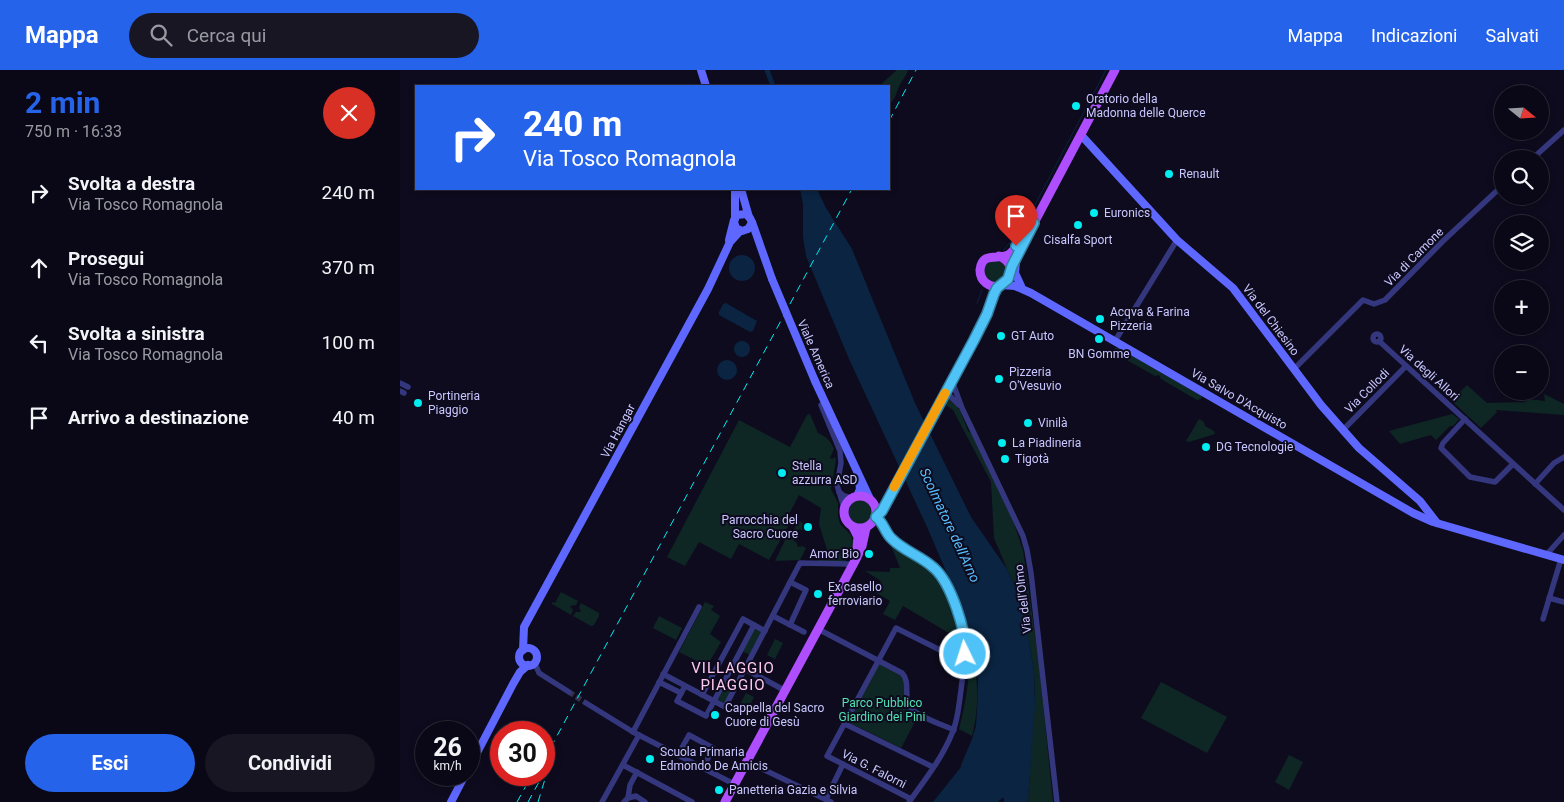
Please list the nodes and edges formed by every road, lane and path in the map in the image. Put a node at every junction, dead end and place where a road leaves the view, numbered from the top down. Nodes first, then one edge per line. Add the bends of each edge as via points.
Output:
1 (701, 70) edge
2 (1115, 70) edge
3 (706, 85) edge
4 (1564, 130) edge
5 (1081, 135) junction
6 (1542, 150) edge
7 (735, 190) edge
8 (741, 190) edge
9 (1494, 193) edge
10 (750, 219) junction
11 (734, 220) junction
12 (1034, 223) junction
13 (743, 231) junction
14 (1177, 240) junction
15 (758, 244) junction
16 (726, 250) junction
17 (999, 256) junction
18 (1016, 258) junction
19 (1011, 271) junction
20 (986, 283) junction
21 (1003, 285) junction
22 (1021, 286) junction
23 (1031, 293) junction
24 (1115, 341) junction
25 (1379, 342) dead end
26 (1406, 366) junction
27 (1294, 369) junction
28 (952, 381) junction
29 (941, 400) junction
30 (820, 405) dead end
31 (962, 408) junction
32 (1465, 419) junction
33 (1343, 430) junction
34 (1564, 456) edge
35 (1513, 464) junction
36 (856, 472) junction
37 (1535, 484) junction
38 (838, 491) junction
39 (854, 497) junction
40 (871, 500) junction
41 (886, 500) junction
42 (844, 508) junction
43 (1564, 510) edge
44 (877, 516) junction
45 (1437, 523) junction
46 (853, 527) junction
47 (866, 528) junction
48 (1564, 535) edge
49 (1547, 554) junction
50 (1562, 559) edge
51 (847, 569) junction
52 (790, 582) junction
53 (1549, 598) junction
54 (1564, 602) edge
55 (699, 607) dead end
56 (773, 616) junction
57 (1543, 619) dead end
58 (527, 623) junction
59 (754, 625) junction
60 (790, 625) junction
61 (765, 631) junction
62 (804, 632) dead end
63 (816, 632) junction
64 (731, 639) junction
65 (743, 646) junction
66 (523, 650) junction
67 (533, 650) junction
68 (738, 655) junction
69 (520, 658) junction
70 (536, 659) junction
71 (750, 660) junction
72 (878, 660) junction
73 (964, 662) junction
74 (528, 666) junction
75 (745, 669) junction
76 (729, 672) junction
77 (663, 674) junction
78 (713, 674) junction
79 (740, 678) junction
80 (724, 680) junction
81 (659, 682) junction
82 (513, 684) junction
83 (685, 686) junction
84 (784, 690) junction
85 (569, 692) tunnel mouth
86 (681, 693) junction
87 (702, 695) junction
88 (714, 701) junction
89 (586, 703) tunnel mouth
90 (845, 724) junction
91 (954, 730) junction
92 (636, 733) junction
93 (480, 747) edge
94 (678, 755) junction
95 (746, 761) junction
96 (623, 764) junction
97 (843, 764) junction
98 (933, 767) junction
99 (703, 768) junction
100 (637, 772) junction
101 (734, 784) junction
102 (630, 785) junction
103 (459, 786) edge
104 (636, 796) junction
105 (626, 800) edge
106 (828, 801) edge
107 (910, 801) edge
108 (451, 802) edge
109 (602, 802) edge
110 (645, 802) edge
111 (692, 802) edge
112 (725, 802) edge
113 (1057, 802) edge

1 - 3 street
2 - 5 main road
4 - 6 street
5 - 12 main road
5 - 14 street, Via del Chiesino
7 - 11 street
8 - 10 street, Viale America
9 - 27 street, Via di Camone via 1385,300 1374,304 1363,300
10 - 11 street via 741,214
10 - 13 street via 750,227
10 - 15 street, Viale America
11 - 13 street, Viale America via 735,227
11 - 16 street, Via Hangar
12 - 17 main road via 1013,251
12 - 18 main road
13 - 15 street, Viale America via 753,236
13 - 16 street, Via Hangar via 733,238
14 - 24 street
14 - 27 street, Via del Chiesino via 1233,288
15 - 36 street, Viale America, bridge
16 - 58 street, Via Hangar
17 - 19 main road via 1007,261
17 - 20 main road via 989,257 982,264 980,274
18 - 19 main road
18 - 22 street via 1016,274
19 - 21 main road
19 - 22 street
20 - 21 main road
20 - 29 main road via 989,298 986,307
21 - 23 street
21 - 28 main road via 994,294
22 - 23 street
23 - 24 street, Via Salvo D'Acquisto
24 - 45 street, Via Salvo D'Acquisto
25 - 26 street, Via degli Allori
26 - 32 street, Via degli Allori
26 - 33 street, Via Collodi
27 - 33 street, Via del Chiesino
28 - 29 main road
28 - 31 street, Via dell'Olmo
29 - 31 street via 950,396
29 - 41 main road
30 - 38 street via 840,453
31 - 113 street, Via dell'Olmo via 1026,544
32 - 35 street, Via degli Allori
32 - 35 street via 1441,448 1468,476 1494,482
33 - 45 street, Via del Chiesino via 1420,501
34 - 37 street
35 - 37 street, Via degli Allori
36 - 39 street via 860,487
36 - 40 street, Viale America
37 - 43 street, Via degli Allori
38 - 39 street
38 - 42 street
39 - 40 main road
39 - 42 main road
40 - 41 main road
40 - 44 main road
41 - 44 main road
42 - 46 main road via 845,519
44 - 47 main road
44 - 73 street via 891,538 940,575 962,624 966,647
45 - 49 street, Via Salvo D'Acquisto
46 - 47 main road
46 - 51 main road via 858,543
47 - 63 main road via 860,551
48 - 49 street
49 - 50 street, Via Salvo D'Acquisto
50 - 53 street
51 - 52 street via 830,564 800,563
51 - 63 main road
52 - 56 street
52 - 60 street via 806,590
53 - 54 street
53 - 57 street
55 - 77 street
56 - 60 street
56 - 61 street
58 - 66 street, Via Hangar via 523,632
58 - 67 street via 526,638
59 - 61 street
59 - 64 street via 742,619
59 - 65 street
60 - 62 street
61 - 71 street
63 - 72 street
63 - 84 main road
64 - 65 street
64 - 78 street
65 - 68 street
66 - 67 street
66 - 69 street
67 - 70 street
68 - 71 street
68 - 76 street
69 - 74 street
69 - 82 street
70 - 74 street
70 - 85 street via 539,673
71 - 75 street
72 - 73 street via 896,628
72 - 90 street
72 - 91 street via 905,676 911,709
73 - 91 street
74 - 82 street
75 - 79 street
75 - 84 street
76 - 79 street
76 - 80 street
77 - 81 street
77 - 83 street
78 - 80 street
78 - 87 street
79 - 88 street via 725,707
80 - 88 street
81 - 86 street
81 - 92 street
82 - 93 street
83 - 86 street
83 - 87 street
84 - 95 main road
86 - 88 street via 677,701 706,716
87 - 88 street
89 - 92 street
90 - 97 street, Via G. Falorni via 827,756
90 - 98 street
91 - 98 street
92 - 94 street
92 - 96 street
94 - 99 street
94 - 99 street via 689,735 713,748
95 - 101 main road
95 - 106 street
96 - 100 street
96 - 109 street
97 - 106 street
97 - 107 street, Via G. Falorni
98 - 107 street
99 - 101 street
100 - 102 street
100 - 111 street
101 - 112 main road
102 - 104 street
102 - 105 street
103 - 108 street
104 - 105 street
104 - 110 street

